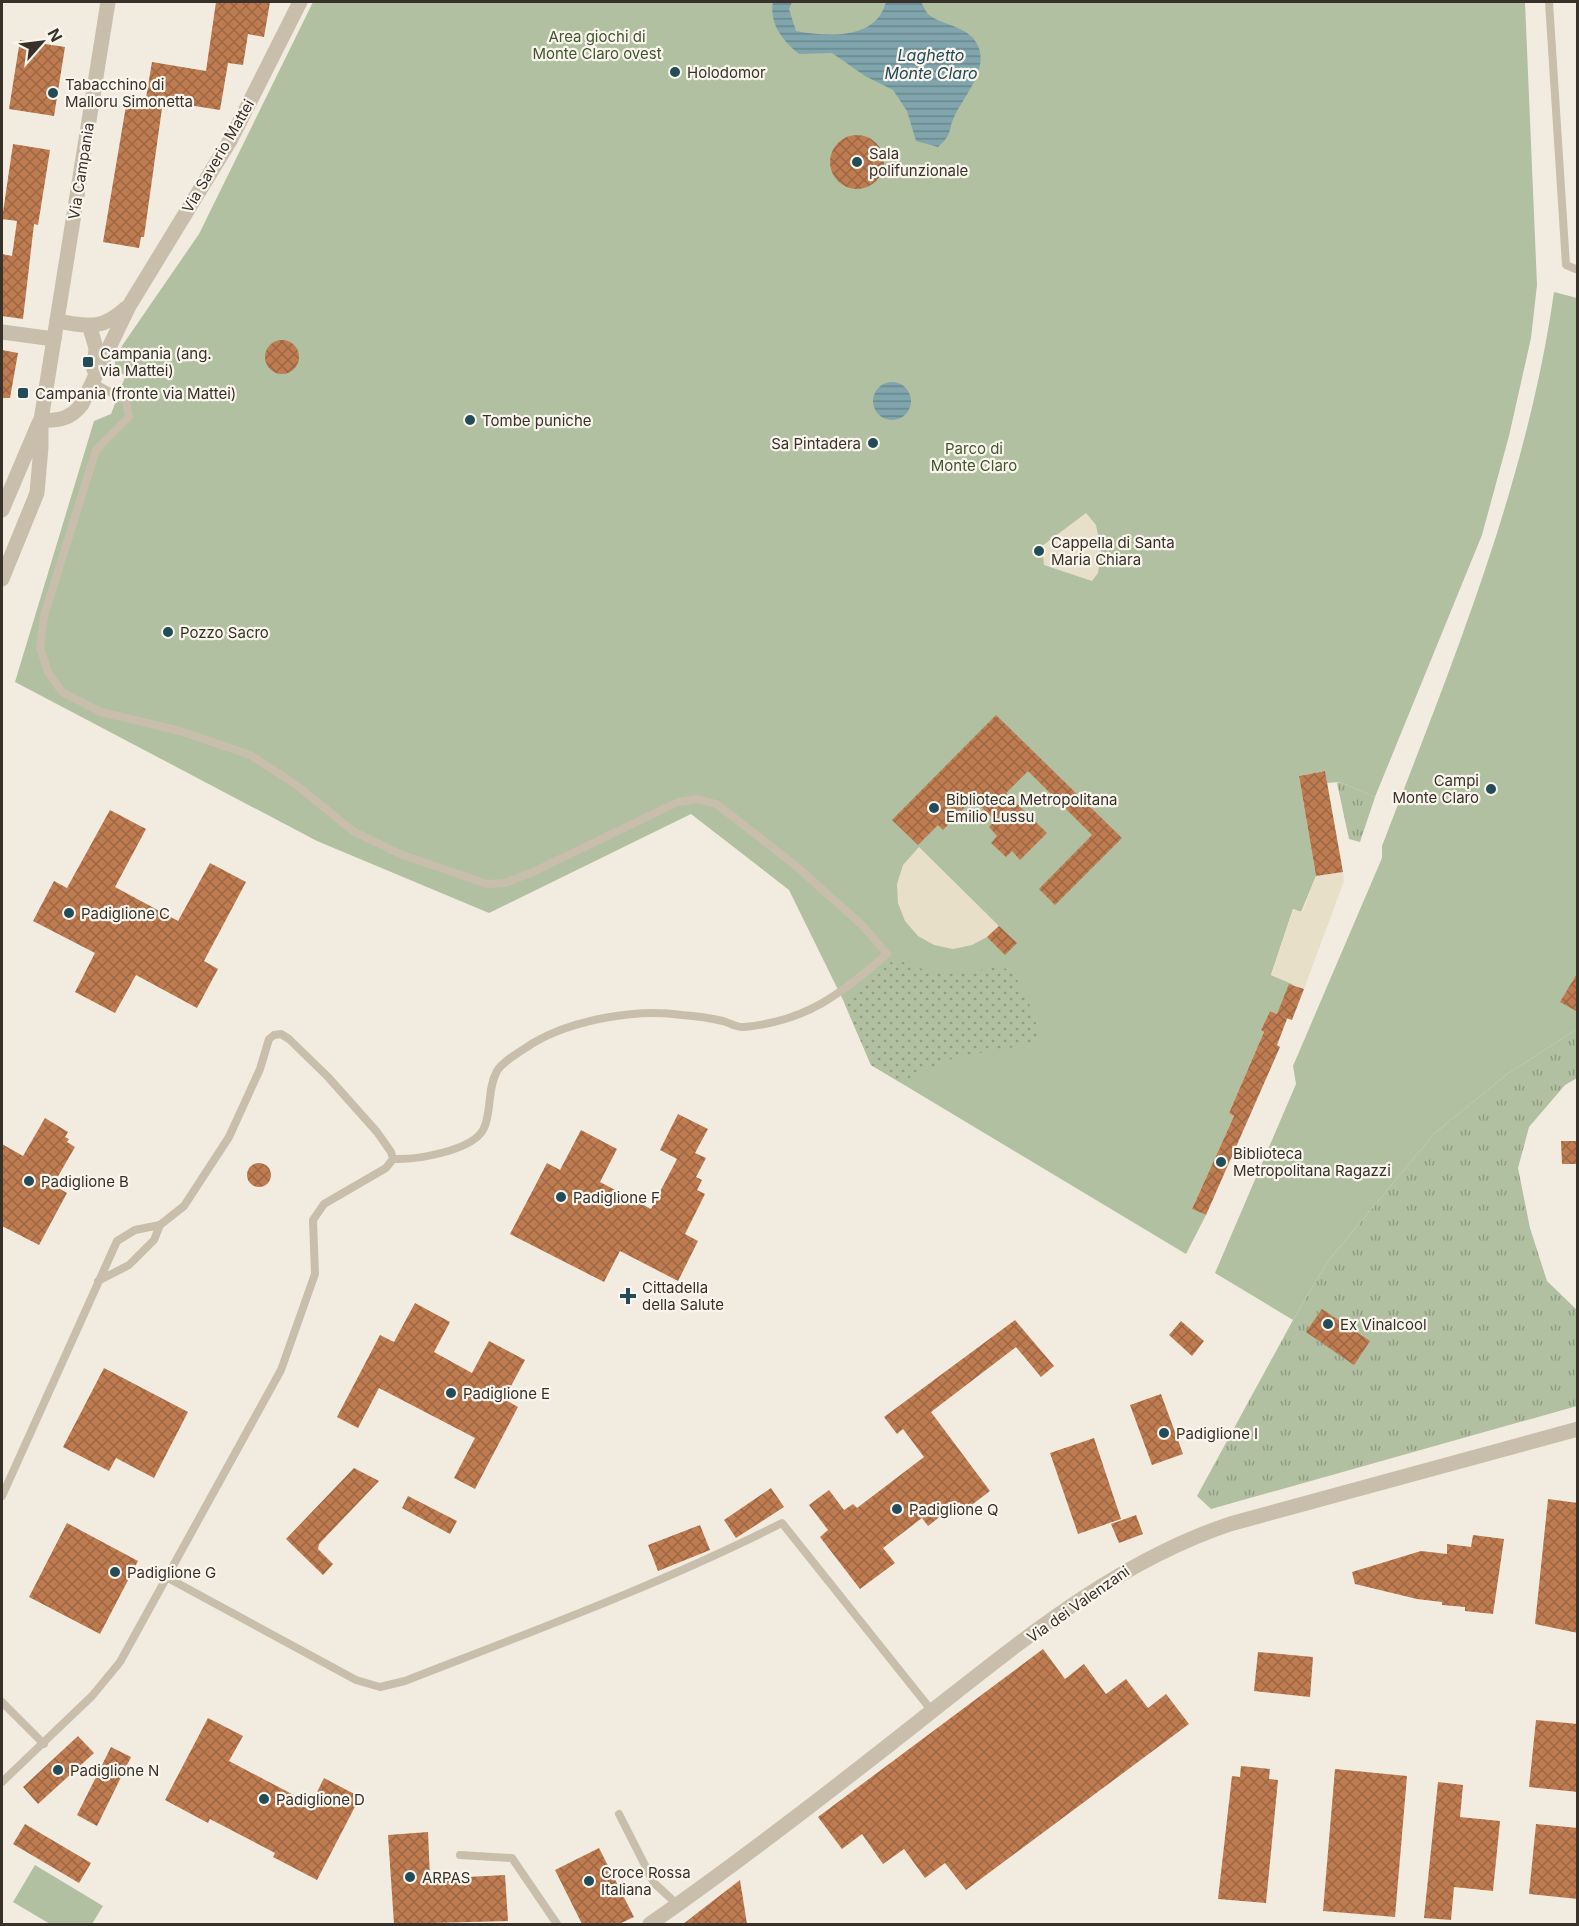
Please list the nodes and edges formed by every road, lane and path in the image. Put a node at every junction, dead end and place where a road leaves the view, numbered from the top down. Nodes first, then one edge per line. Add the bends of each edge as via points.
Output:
1 (108, 2) edge
2 (300, 2) edge
3 (1549, 2) edge
4 (1578, 270) edge
5 (129, 306) junction
6 (57, 321) junction
7 (90, 328) junction
8 (2, 332) edge
9 (54, 339) junction
10 (92, 382) junction
11 (41, 420) junction
12 (2, 510) edge
13 (2, 579) edge
14 (393, 1159) junction
15 (160, 1225) junction
16 (98, 1281) junction
17 (1578, 1429) edge
18 (2, 1496) edge
19 (166, 1577) junction
20 (2, 1702) edge
21 (932, 1711) junction
22 (44, 1744) junction
23 (2, 1782) edge
24 (618, 1814) dead end
25 (460, 1855) dead end
26 (678, 1905) junction
27 (557, 1924) edge
28 (650, 1924) edge
29 (658, 1924) edge

1 - 6 street, Via Campania
2 - 5 street, Via Saverio Mattei via 231,140
3 - 4 lane via 1566,265
5 - 7 street, Via Saverio Mattei via 116,318
5 - 10 street, Via Saverio Mattei
6 - 7 street
6 - 9 street, Via Campania
7 - 10 street, Via Saverio Mattei via 96,357
8 - 9 street
9 - 11 street, Via Campania
10 - 11 street, Via Saverio Mattei via 77,412 60,421
10 - 14 lane via 126,401 129,417 96,450 44,616 40,647 48,672 62,692 101,712 180,731 250,755 295,784 353,831 400,854 487,884 505,883 533,872 678,802 697,799 716,804 796,866 887,954 841,993 806,1014 771,1023 741,1028 722,1021 661,1013 605,1018 552,1032 498,1069 479,1135 428,1157
11 - 12 street
11 - 13 street via 37,493
14 - 15 lane via 377,1132 328,1077 290,1039 274,1035 229,1137 184,1206
14 - 19 lane via 386,1168 324,1204 313,1220 315,1274 281,1370
15 - 16 lane via 154,1240 129,1265
15 - 16 lane via 135,1230 117,1240
16 - 18 lane
17 - 21 street, Via dei Valenzani via 1185,1539 1071,1605
19 - 21 lane via 356,1680 380,1687 416,1677 586,1609 782,1523
19 - 22 lane via 120,1662
20 - 22 lane
21 - 26 street, Via dei Valenzani
22 - 23 lane
24 - 26 lane via 654,1883
25 - 27 lane via 512,1858
26 - 28 street, Via dei Valenzani
26 - 29 street

